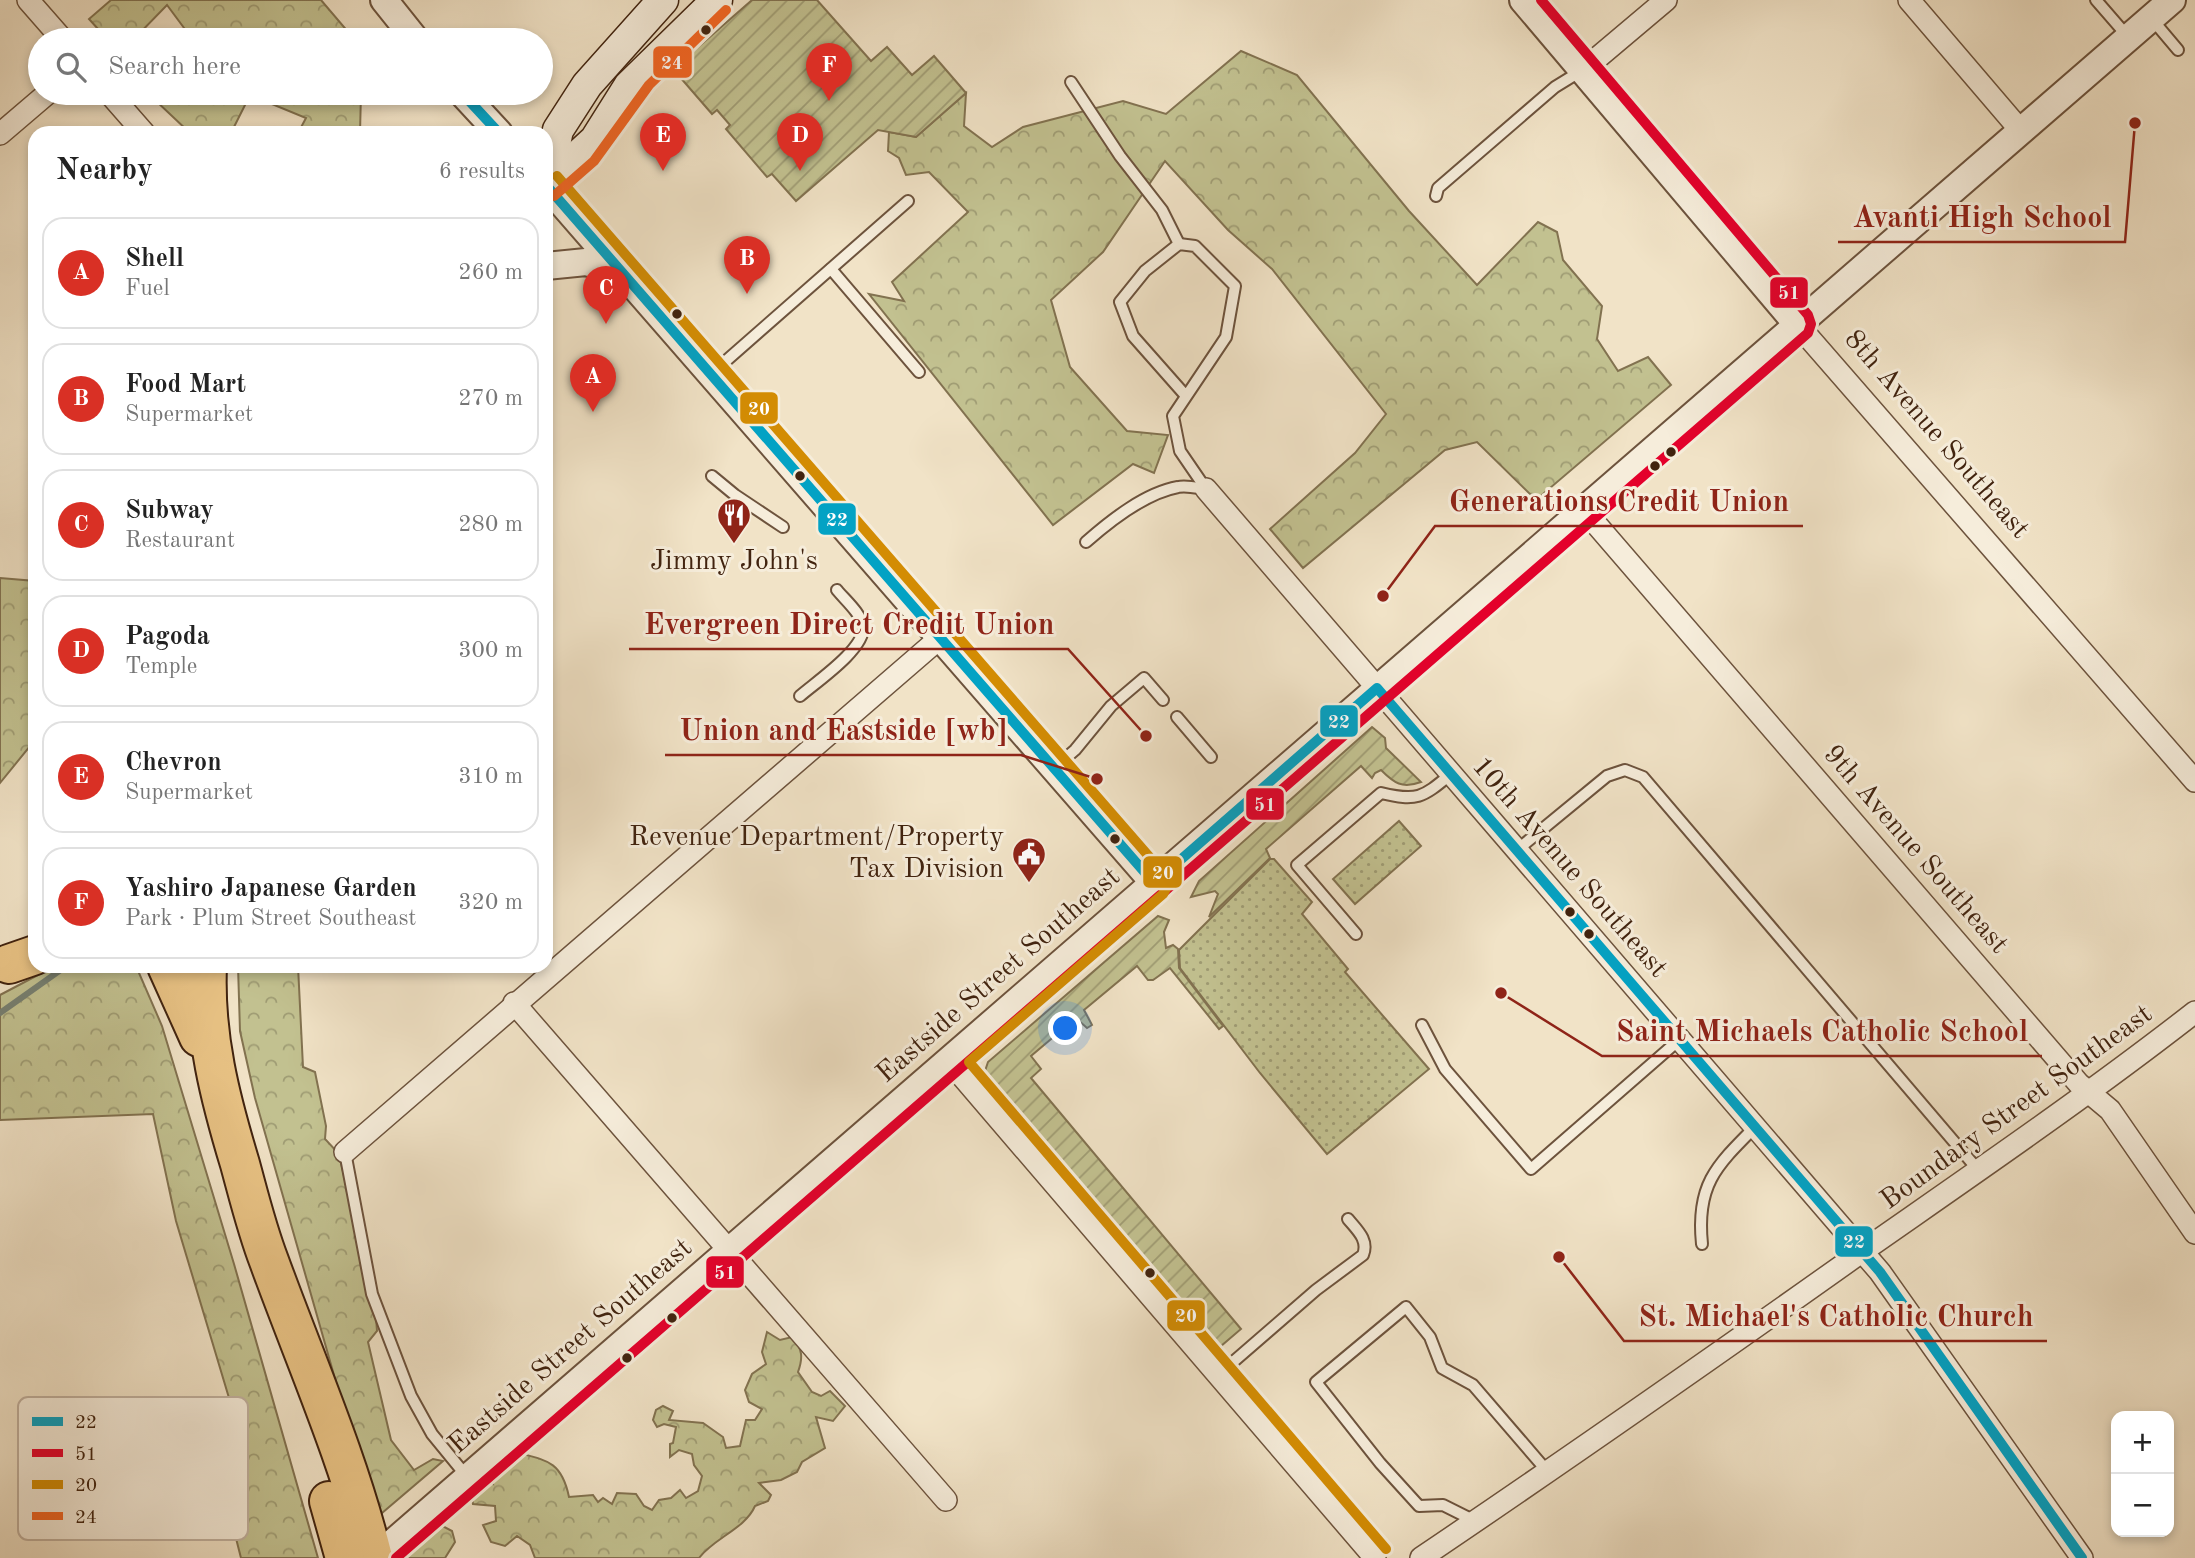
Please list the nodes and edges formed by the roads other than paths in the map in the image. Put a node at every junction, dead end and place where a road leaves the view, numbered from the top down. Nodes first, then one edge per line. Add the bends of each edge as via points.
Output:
1 (28, 0) edge
2 (384, 0) edge
3 (663, 0) edge
4 (717, 0) edge
5 (1523, 0) edge
6 (1666, 0) edge
7 (1909, 0) edge
8 (2096, 0) edge
9 (2172, 0) edge
10 (2151, 18) junction
11 (52, 28) edge
12 (406, 28) edge
13 (2129, 38) junction
14 (2178, 50) dead end
15 (1583, 70) junction
16 (1072, 82) dead end
17 (34, 105) edge
18 (120, 105) edge
19 (473, 105) edge
20 (138, 126) edge
21 (493, 126) edge
22 (2021, 131) junction
23 (0, 134) edge
24 (553, 153) edge
25 (553, 179) edge
26 (553, 194) edge
27 (1436, 196) dead end
28 (908, 201) dead end
29 (1179, 244) junction
30 (553, 265) edge
31 (831, 269) junction
32 (624, 273) junction
33 (1797, 324) junction
34 (919, 372) dead end
35 (711, 374) junction
36 (1186, 396) junction
37 (712, 475) dead end
38 (1206, 489) junction
39 (1583, 509) junction
40 (783, 527) dead end
41 (1086, 542) dead end
42 (837, 590) dead end
43 (940, 637) junction
44 (1377, 688) junction
45 (800, 696) dead end
46 (1163, 701) dead end
47 (1177, 717) dead end
48 (1211, 757) dead end
49 (1054, 768) junction
50 (1451, 774) junction
51 (2195, 781) edge
52 (1517, 850) junction
53 (1154, 883) junction
54 (1356, 934) dead end
55 (553, 969) edge
56 (170, 973) edge
57 (207, 973) edge
58 (548, 973) edge
59 (513, 1003) junction
60 (2195, 1012) edge
61 (1422, 1024) dead end
62 (1679, 1040) junction
63 (948, 1061) junction
64 (214, 1073) junction
65 (2090, 1093) junction
66 (1754, 1128) junction
67 (345, 1152) joint
68 (1980, 1172) junction
69 (1348, 1219) dead end
70 (2195, 1233) edge
71 (1702, 1244) dead end
72 (730, 1252) junction
73 (1863, 1252) junction
74 (1218, 1375) junction
75 (1548, 1471) junction
76 (468, 1478) junction
77 (946, 1500) dead end
78 (1475, 1521) junction
79 (349, 1538) edge
80 (374, 1558) edge
81 (1375, 1558) edge
82 (1422, 1558) edge
83 (2082, 1558) edge

1 - 11 street
2 - 12 street
3 - 24 main road via 587,85 558,130
4 - 25 main road via 629,86 595,140
5 - 15 street, 8th Avenue Southeast
6 - 15 street
7 - 22 street
8 - 13 lane
9 - 10 street, Eastside Street Southeast
10 - 13 street, Eastside Street Southeast
10 - 14 lane
13 - 22 street, Eastside Street Southeast
15 - 27 lane via 1555,87 1438,188
15 - 33 street, 8th Avenue Southeast
16 - 29 lane via 1162,210
17 - 23 street
18 - 20 street
19 - 21 street
22 - 33 street, Eastside Street Southeast
26 - 32 street
28 - 31 lane
29 - 36 lane via 1195,246 1235,286 1226,337
29 - 36 lane via 1144,271 1120,302 1133,336
30 - 32 street via 586,262
31 - 34 lane
31 - 35 lane
32 - 35 street
33 - 39 street, Eastside Street Southeast
33 - 51 street, 8th Avenue Southeast
35 - 43 street
36 - 38 lane via 1173,416 1180,451
37 - 40 lane
38 - 41 lane via 1179,486 1162,493 1108,523
38 - 44 street, 10th Avenue Southeast
39 - 44 street, Eastside Street Southeast
39 - 65 street, 9th Avenue Southeast
42 - 45 lane via 859,618 863,628 859,644
43 - 49 street
43 - 55 street
44 - 50 street, 10th Avenue Southeast
44 - 53 street, Eastside Street Southeast
46 - 49 lane via 1144,678 1111,706
47 - 48 lane
49 - 53 street
50 - 52 street, 10th Avenue Southeast
50 - 54 lane via 1418,798 1381,793 1297,865
52 - 62 street, 10th Avenue Southeast
52 - 68 lane via 1607,776 1625,770 1643,777
53 - 63 street, Eastside Street Southeast
56 - 64 highway
57 - 64 highway via 206,1023
58 - 59 street
59 - 67 street
59 - 72 street
60 - 65 street, Boundary Street Southeast
61 - 62 lane via 1445,1069 1531,1169
62 - 66 street, 10th Avenue Southeast
63 - 72 street, Eastside Street Southeast
63 - 74 street
64 - 79 highway via 267,1258 292,1382
65 - 68 street, Boundary Street Southeast
65 - 70 street, 9th Avenue Southeast via 2110,1110
66 - 71 lane via 1722,1160 1709,1183 1699,1212
66 - 73 street, 10th Avenue Southeast
67 - 76 lane via 372,1294 411,1396 432,1434
68 - 73 street, Boundary Street Southeast
69 - 74 lane via 1363,1238 1363,1255
72 - 76 street, Eastside Street Southeast
72 - 77 street
73 - 75 street, Boundary Street Southeast
73 - 83 street, 10th Avenue Southeast
74 - 81 street
75 - 78 street, Boundary Street Southeast
75 - 78 lane via 1473,1385 1442,1368 1430,1337 1406,1307 1316,1382 1419,1506 1443,1505
76 - 80 street, Eastside Street Southeast
78 - 82 street, Boundary Street Southeast
79 - 80 highway

